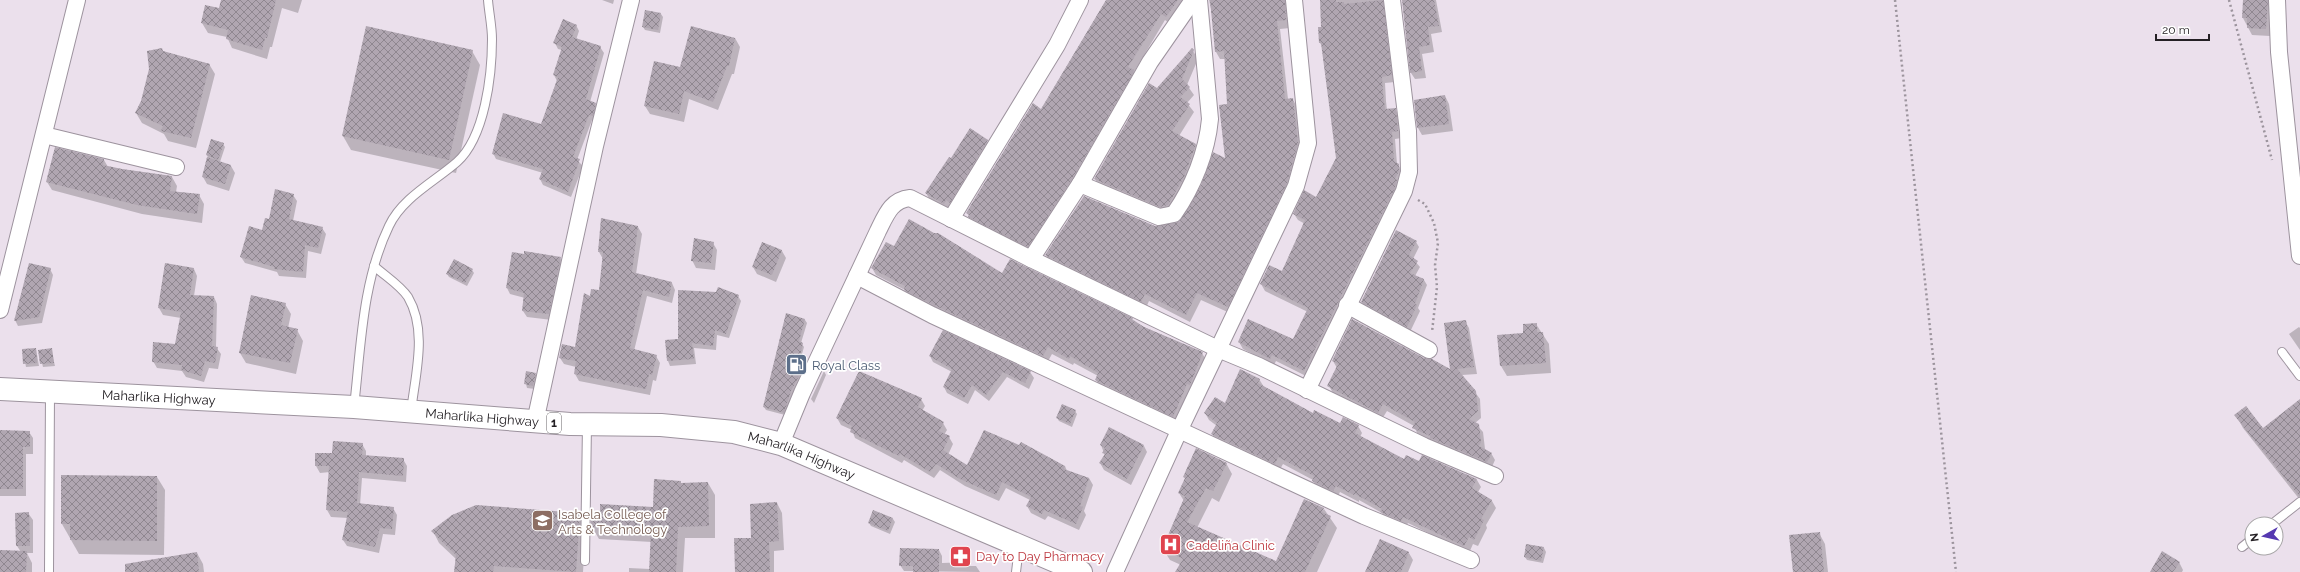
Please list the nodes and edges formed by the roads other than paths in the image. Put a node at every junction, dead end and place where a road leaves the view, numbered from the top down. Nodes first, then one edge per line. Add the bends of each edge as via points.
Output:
1 (76, 0) edge
2 (488, 0) edge
3 (631, 0) edge
4 (1080, 0) edge
5 (1193, 0) edge
6 (1199, 0) edge
7 (1294, 0) edge
8 (1392, 0) edge
9 (2277, 0) edge
10 (44, 135) junction
11 (176, 167) dead end
12 (1080, 184) junction
13 (951, 219) junction
14 (2300, 256) edge
15 (1031, 260) junction
16 (374, 266) junction
17 (857, 276) junction
18 (1347, 306) junction
19 (0, 310) edge
20 (1218, 349) junction
21 (1429, 350) road end
22 (2282, 352) dead end
23 (2300, 376) edge
24 (0, 389) edge
25 (50, 390) junction
26 (1307, 390) junction
27 (354, 407) junction
28 (411, 412) junction
29 (535, 422) junction
30 (587, 424) junction
31 (1179, 431) junction
32 (781, 444) junction
33 (1495, 476) dead end
34 (2300, 502) edge
35 (2282, 516) edge
36 (1019, 547) junction
37 (1471, 560) dead end
38 (585, 561) dead end
39 (49, 572) edge
40 (1016, 572) edge
41 (1081, 572) edge
42 (1115, 572) edge

1 - 10 street
2 - 16 lane via 492,38 490,75 474,137 458,160 410,198 389,225
3 - 29 street via 595,146
4 - 13 street via 1057,45
5 - 12 street via 1150,62
6 - 12 street via 1210,119 1202,157 1180,205 1174,214 1159,216
7 - 20 street via 1308,143 1304,164 1296,186
8 - 18 street via 1408,131 1409,172 1404,191
9 - 14 street via 2279,60
10 - 11 street
10 - 19 street
12 - 15 street
13 - 15 street
13 - 17 street via 910,198 897,201 888,212
15 - 20 street
16 - 27 lane via 367,292
16 - 28 lane via 401,288 416,314 419,338
17 - 31 street via 932,315
17 - 32 street
18 - 21 street
18 - 26 street
20 - 26 street
20 - 31 street
22 - 23 lane
24 - 25 main road, Maharlika Highway / 1
25 - 27 main road, Maharlika Highway / 1
25 - 39 lane
26 - 33 street via 1424,446
27 - 28 main road, Maharlika Highway / 1
28 - 29 main road, Maharlika Highway / 1
29 - 30 main road, Maharlika Highway / 1
30 - 32 main road, Maharlika Highway / 1 via 661,425 734,432
30 - 38 lane
31 - 37 street via 1364,516
31 - 42 street
32 - 36 main road, Maharlika Highway / 1
34 - 35 lane
36 - 40 lane
36 - 41 main road, Maharlika Highway / 1

